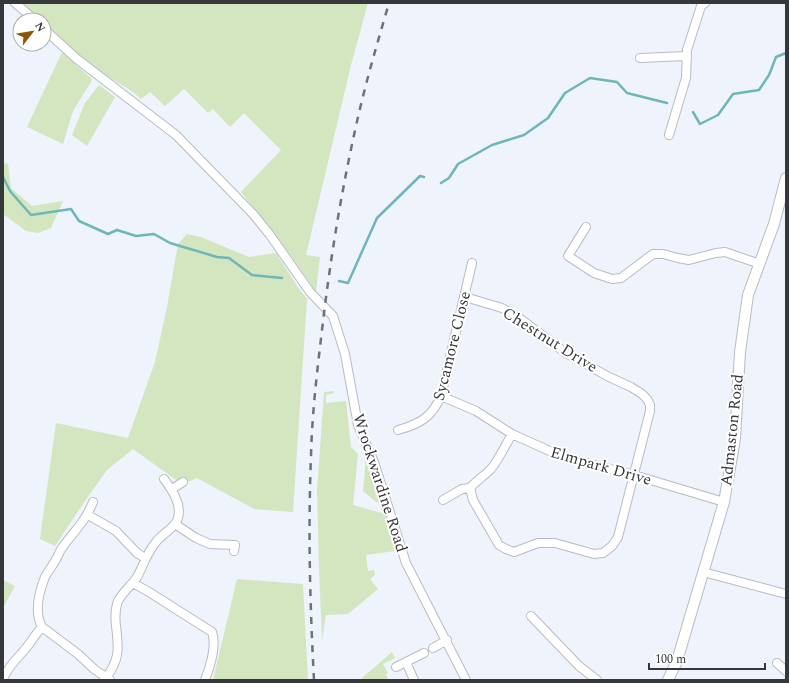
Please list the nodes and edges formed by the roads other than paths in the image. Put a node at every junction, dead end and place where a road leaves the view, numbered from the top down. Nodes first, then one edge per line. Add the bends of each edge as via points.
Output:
1 (15, 3) edge
2 (705, 3) edge
3 (26, 12) edge
4 (52, 36) edge
5 (687, 56) junction
6 (640, 58) dead end
7 (669, 135) dead end
8 (786, 178) edge
9 (586, 227) dead end
10 (472, 263) dead end
11 (760, 264) junction
12 (464, 297) junction
13 (441, 396) junction
14 (398, 430) dead end
15 (512, 434) junction
16 (634, 475) junction
17 (164, 479) dead end
18 (183, 482) dead end
19 (470, 488) junction
20 (172, 489) junction
21 (443, 500) dead end
22 (93, 502) dead end
23 (724, 502) junction
24 (88, 514) junction
25 (176, 524) junction
26 (234, 551) dead end
27 (145, 558) junction
28 (703, 572) junction
29 (133, 583) junction
30 (786, 594) edge
31 (531, 616) dead end
32 (42, 627) junction
33 (447, 640) junction
34 (433, 648) dead end
35 (424, 653) dead end
36 (406, 662) junction
37 (777, 662) dead end
38 (396, 667) dead end
39 (786, 671) edge
40 (3, 679) edge
41 (107, 679) edge
42 (592, 679) edge
43 (205, 680) edge
44 (414, 680) edge
45 (466, 680) edge
46 (668, 680) edge

1 - 3 street
2 - 5 street via 701,6
4 - 33 street, Wrockwardine Road via 142,111 176,135 253,214 310,292 333,316 345,354 358,425 374,462 406,563
5 - 6 street
5 - 7 street via 686,78
8 - 11 street, Admaston Road
9 - 11 street via 568,256 594,273 612,279 621,278 653,254 689,260 725,252
10 - 12 street, Sycamore Close
11 - 23 street, Admaston Road via 748,295 740,352 735,439
12 - 13 street, Sycamore Close
12 - 16 street, Chestnut Drive via 502,308 566,353 631,387 647,399 650,411
13 - 14 street, Sycamore Close via 431,414 411,426
13 - 15 street, Elmpark Drive via 476,411
15 - 16 street, Elmpark Drive via 563,457
15 - 19 street via 492,467
16 - 19 street, Chestnut Drive via 618,537 612,546 594,554 547,542 514,552 506,550 499,545 473,500
16 - 23 street, Elmpark Drive
17 - 20 street
18 - 20 street
19 - 21 street via 462,489
20 - 25 street via 178,502 179,517
22 - 24 street
23 - 28 street, Admaston Road
24 - 27 street via 116,531
24 - 32 street via 61,549 39,592 38,611
25 - 26 street via 210,544 235,545
25 - 27 street via 155,542
27 - 29 street
28 - 30 street
28 - 46 street, Admaston Road via 677,661
29 - 41 street via 118,602 115,616 119,651
29 - 43 street via 212,632 212,655
31 - 42 street
32 - 40 street via 7,669
32 - 41 street
33 - 34 street
33 - 45 street, Wrockwardine Road
35 - 36 street
36 - 38 street
36 - 44 street
37 - 39 street

